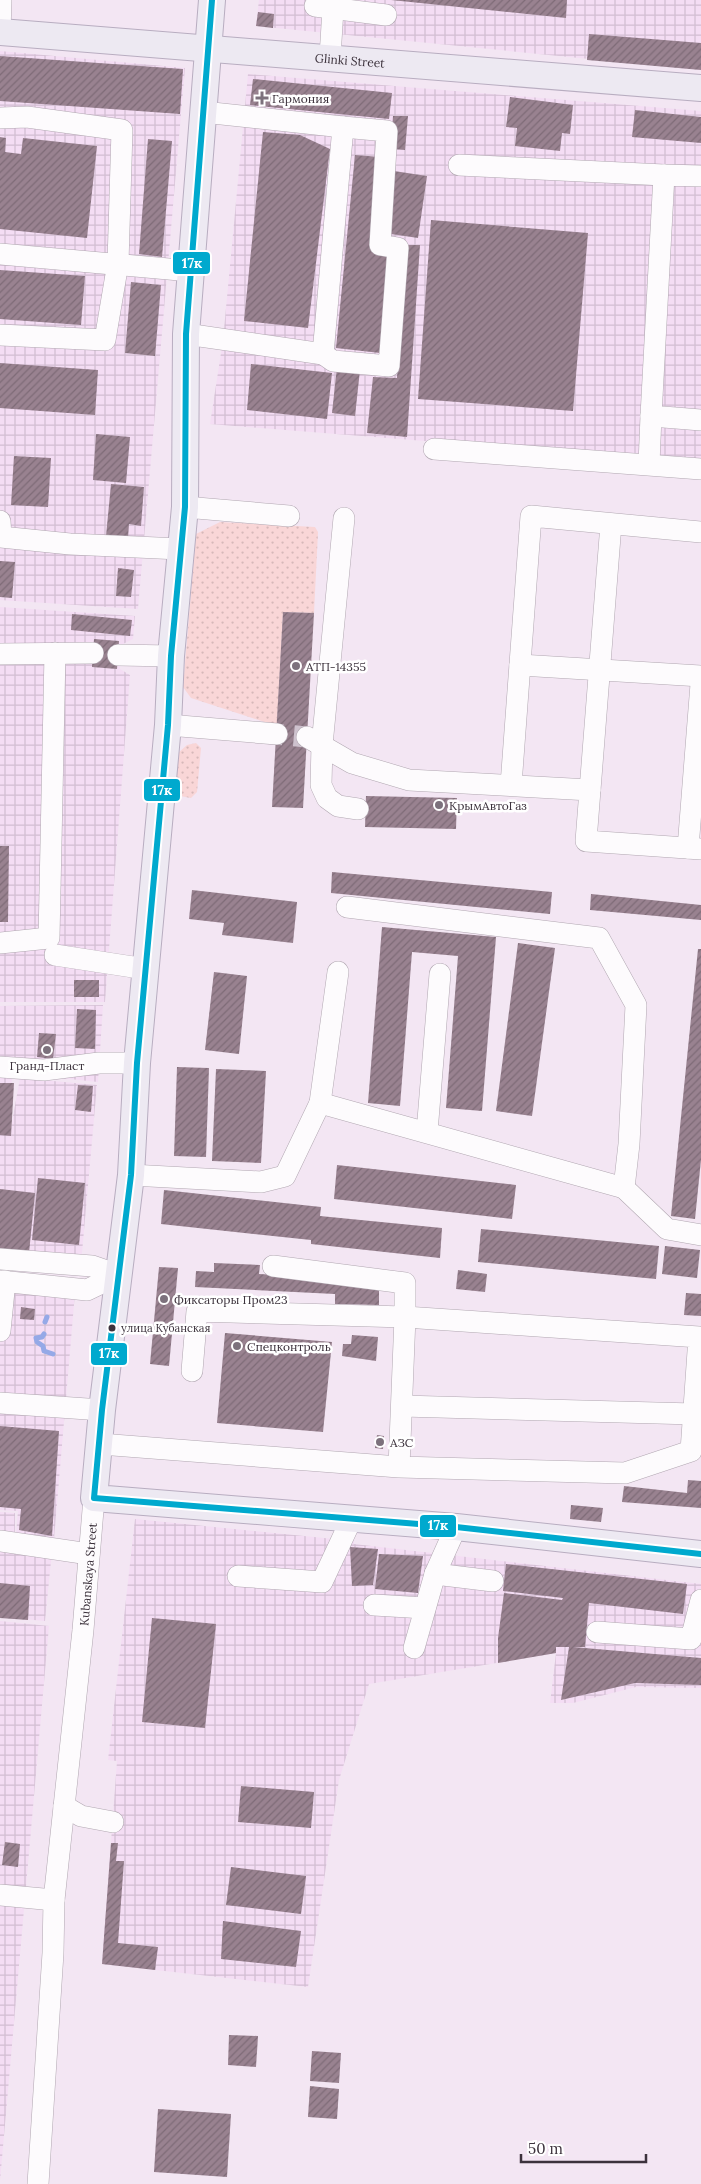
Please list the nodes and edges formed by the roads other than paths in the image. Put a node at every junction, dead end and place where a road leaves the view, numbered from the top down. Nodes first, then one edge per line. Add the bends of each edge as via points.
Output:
1 (1, 0) edge
2 (212, 0) edge
3 (386, 15) dead end
4 (0, 32) edge
5 (208, 47) junction
6 (330, 57) junction
7 (701, 88) edge
8 (203, 112) junction
9 (0, 118) edge
10 (343, 127) junction
11 (459, 165) dead end
12 (664, 175) junction
13 (701, 176) edge
14 (0, 254) edge
15 (118, 263) junction
16 (191, 271) junction
17 (186, 334) junction
18 (0, 335) edge
19 (323, 354) junction
20 (651, 416) junction
21 (701, 420) edge
22 (434, 449) dead end
23 (649, 464) junction
24 (701, 469) edge
25 (185, 507) junction
26 (289, 516) dead end
27 (344, 518) dead end
28 (611, 524) junction
29 (0, 532) edge
30 (701, 532) edge
31 (180, 549) junction
32 (55, 653) junction
33 (0, 654) edge
34 (93, 654) dead end
35 (118, 656) dead end
36 (171, 656) junction
37 (520, 665) junction
38 (701, 676) edge
39 (701, 684) edge
40 (699, 723) edge
41 (168, 725) junction
42 (277, 734) tunnel mouth
43 (314, 741) junction
44 (511, 785) junction
45 (590, 790) junction
46 (358, 809) dead end
47 (695, 848) edge
48 (347, 908) dead end
49 (0, 943) edge
50 (55, 955) dead end
51 (146, 969) junction
52 (338, 972) dead end
53 (440, 974) dead end
54 (137, 1063) junction
55 (0, 1067) edge
56 (320, 1103) junction
57 (427, 1132) junction
58 (130, 1175) junction
59 (624, 1188) junction
60 (701, 1235) edge
61 (0, 1259) edge
62 (273, 1266) dead end
63 (118, 1275) junction
64 (2, 1281) edge
65 (405, 1317) junction
66 (0, 1331) edge
67 (192, 1371) dead end
68 (0, 1403) edge
69 (402, 1406) junction
70 (102, 1410) junction
71 (694, 1414) junction
72 (100, 1444) junction
73 (399, 1467) junction
74 (94, 1498) junction
75 (352, 1518) junction
76 (456, 1527) junction
77 (0, 1541) edge
78 (89, 1554) junction
79 (701, 1554) edge
80 (435, 1574) junction
81 (238, 1576) dead end
82 (494, 1581) dead end
83 (701, 1600) edge
84 (374, 1604) dead end
85 (425, 1608) junction
86 (596, 1632) dead end
87 (414, 1648) dead end
88 (64, 1806) junction
89 (113, 1822) dead end
90 (0, 1895) edge
91 (54, 1900) junction
92 (38, 2184) edge

1 - 4 lane
2 - 5 main road, Kubanskaya Street
3 - 6 lane via 324,8
4 - 5 main road, Glinki Street
5 - 6 main road, Glinki Street
5 - 8 main road, Kubanskaya Street
6 - 7 main road, Glinki Street
8 - 10 lane
8 - 16 main road, Kubanskaya Street
9 - 15 lane via 27,118 122,130
10 - 19 lane
10 - 19 lane via 387,131 380,245 398,248 389,366 333,361
11 - 12 lane
12 - 13 lane
12 - 20 lane
14 - 15 lane
15 - 16 lane
15 - 18 lane via 105,340
16 - 17 main road, Kubanskaya Street
17 - 19 lane
17 - 25 main road, Kubanskaya Street
20 - 21 lane
20 - 23 lane
22 - 23 lane
23 - 24 lane
25 - 26 lane
25 - 31 main road, Kubanskaya Street
27 - 43 lane
28 - 30 lane
28 - 37 lane via 531,516
28 - 45 lane
29 - 31 lane via 70,544
31 - 36 main road, Kubanskaya Street
32 - 33 lane
32 - 34 lane
32 - 49 lane via 49,938
35 - 36 lane
36 - 41 main road, Kubanskaya Street
37 - 38 lane
37 - 44 lane
39 - 40 lane
40 - 47 lane
41 - 42 lane
41 - 51 main road, Kubanskaya Street
43 - 44 lane via 352,763 409,780
43 - 46 lane via 321,785 327,798 338,806
44 - 45 lane
45 - 47 lane via 586,841
48 - 59 lane via 599,938 636,1005
50 - 51 lane
51 - 54 main road, Kubanskaya Street
52 - 56 lane
53 - 57 lane
54 - 55 lane via 99,1063 44,1070
54 - 58 main road, Kubanskaya Street
56 - 57 lane
56 - 58 lane via 285,1176 261,1182
57 - 59 lane
58 - 63 main road, Kubanskaya Street
59 - 60 lane via 667,1229
61 - 63 lane via 92,1266
62 - 65 lane via 405,1283
63 - 64 lane via 88,1290
63 - 70 main road, Kubanskaya Street
64 - 66 lane
65 - 67 lane via 197,1310
65 - 69 lane
65 - 71 lane via 699,1337
68 - 70 lane
69 - 71 lane
69 - 73 lane
70 - 72 main road, Kubanskaya Street
71 - 73 lane via 691,1451 625,1473
72 - 73 lane
72 - 74 main road, Kubanskaya Street
74 - 75 main road
74 - 78 lane, Kubanskaya Street
75 - 76 main road
75 - 81 lane via 322,1582
76 - 79 main road
76 - 80 lane
77 - 78 lane
78 - 88 lane, Kubanskaya Street
80 - 82 lane
80 - 85 lane
83 - 86 lane via 691,1639
84 - 85 lane
85 - 87 lane
88 - 89 lane via 81,1816
88 - 91 lane, Kubanskaya Street
90 - 91 lane
91 - 92 lane, Kubanskaya Street

